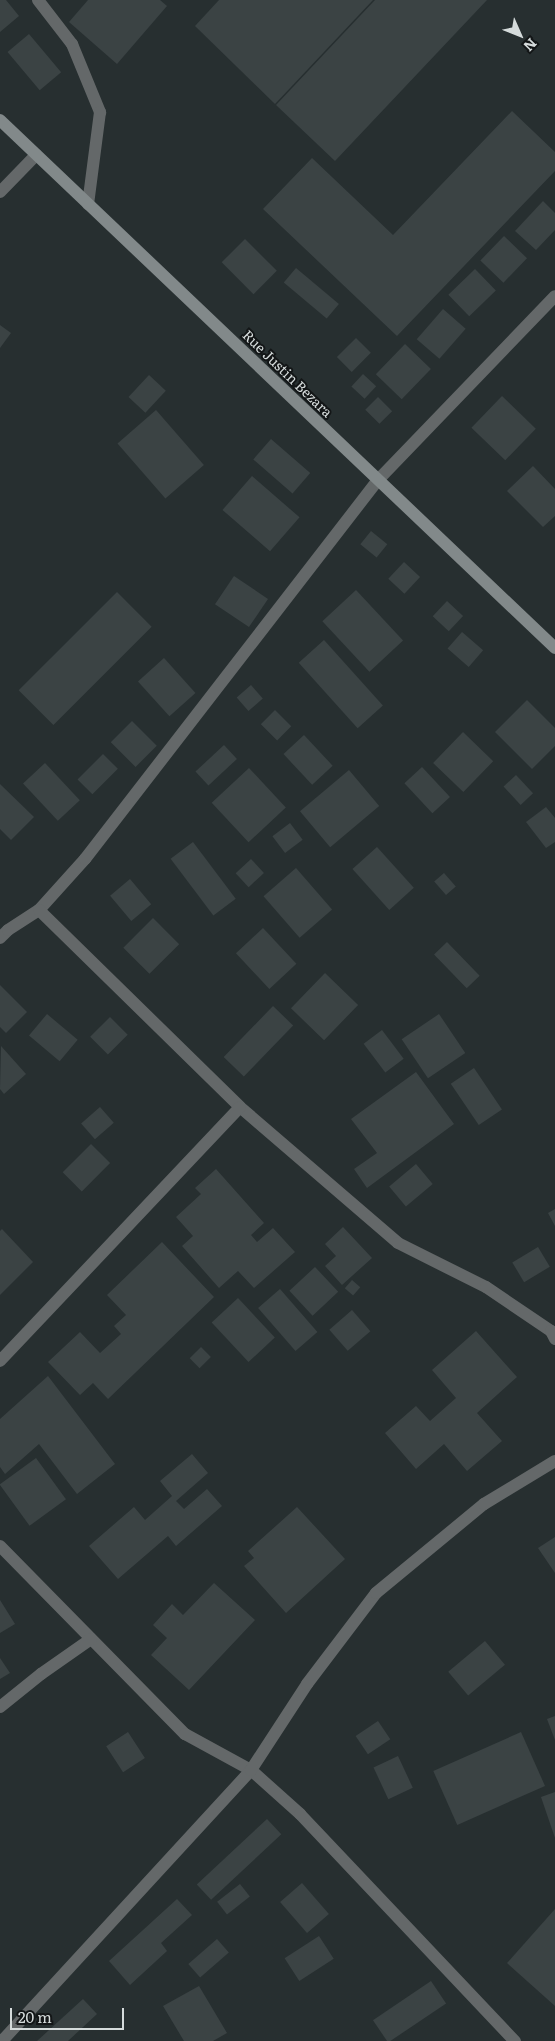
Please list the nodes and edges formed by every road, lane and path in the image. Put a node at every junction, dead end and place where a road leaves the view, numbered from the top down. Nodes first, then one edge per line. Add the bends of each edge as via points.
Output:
1 (38, 0) edge
2 (0, 120) edge
3 (36, 155) junction
4 (0, 192) edge
5 (88, 204) junction
6 (555, 296) edge
7 (378, 480) junction
8 (555, 648) edge
9 (39, 910) junction
10 (3, 930) edge
11 (240, 1107) junction
12 (555, 1339) edge
13 (0, 1361) edge
14 (555, 1461) edge
15 (0, 1546) edge
16 (92, 1639) junction
17 (0, 1707) edge
18 (251, 1770) junction
19 (2, 2041) edge
20 (516, 2041) edge

1 - 5 street via 72,44 100,112
2 - 3 street, Rue Justin Bezara
3 - 4 street
3 - 5 street, Rue Justin Bezara
5 - 7 street, Rue Justin Bezara
6 - 7 street
7 - 8 street, Rue Justin Bezara
7 - 9 street via 91,851
9 - 10 street
9 - 11 street
11 - 12 street via 398,1243 486,1287 551,1331
11 - 13 street
14 - 18 street via 484,1504 376,1592 308,1684
15 - 16 street
16 - 17 street
16 - 18 street via 185,1734
18 - 19 street
18 - 20 street via 300,1814

